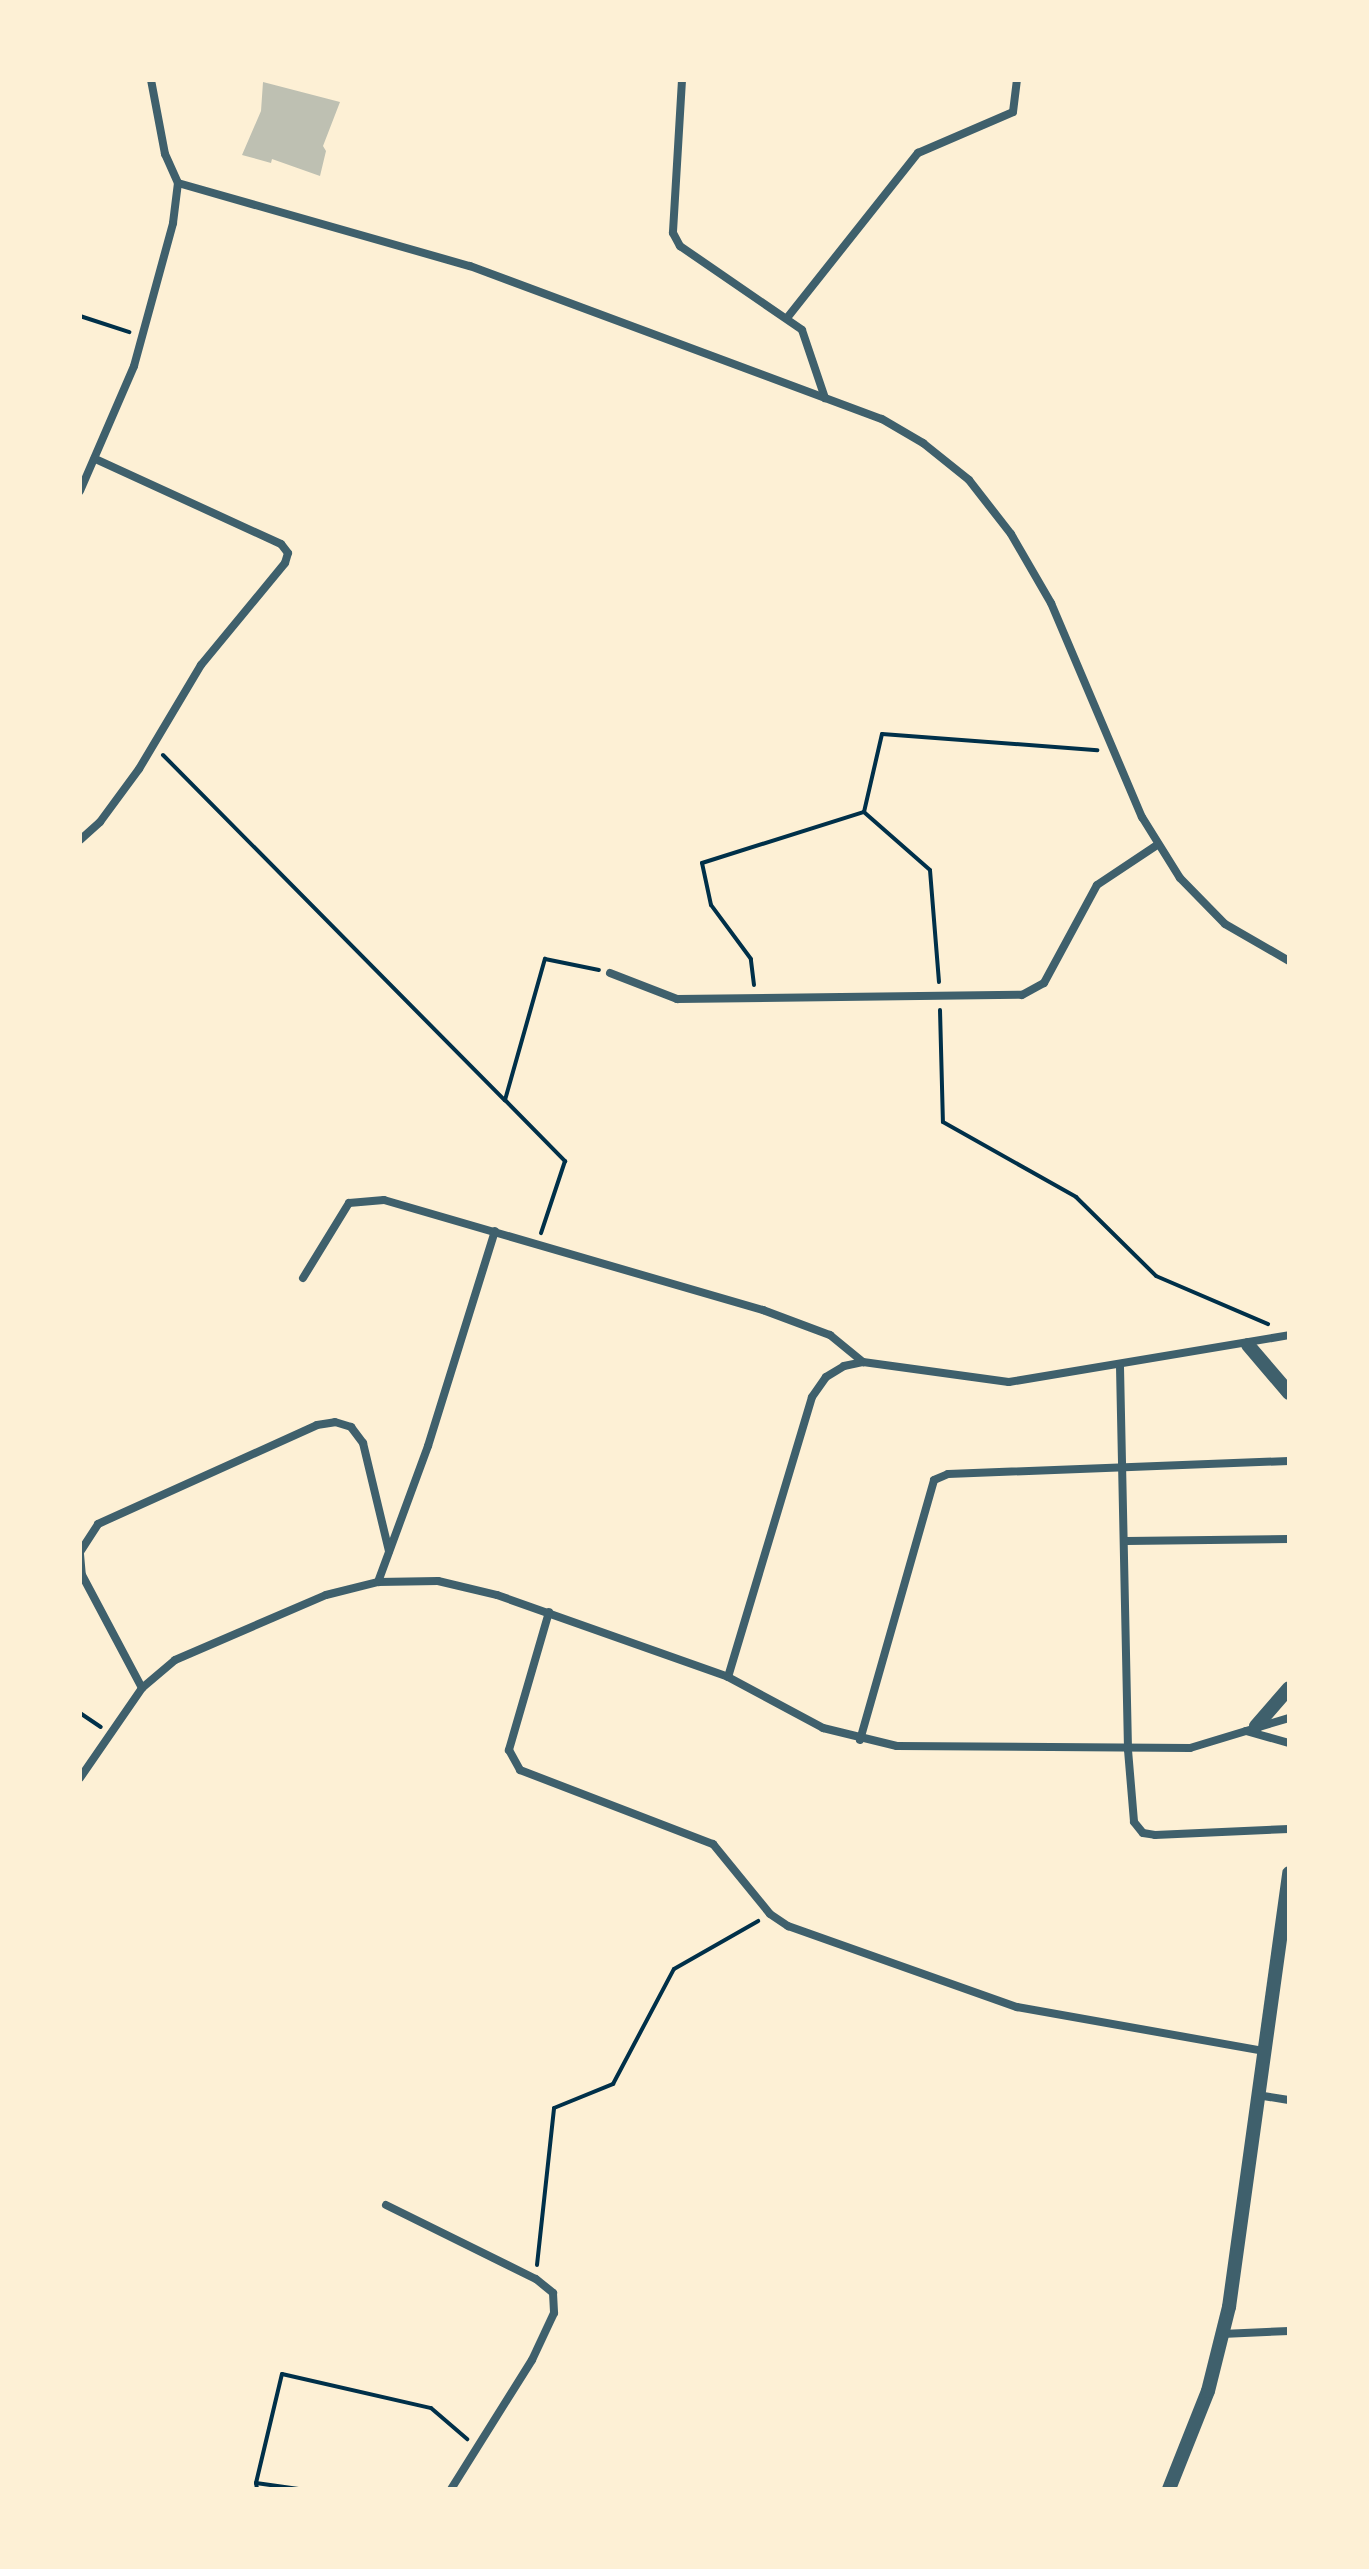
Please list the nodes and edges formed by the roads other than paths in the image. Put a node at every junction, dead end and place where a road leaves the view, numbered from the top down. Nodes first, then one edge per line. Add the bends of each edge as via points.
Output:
1 (151, 80) edge
2 (682, 80) edge
3 (1017, 80) edge
4 (178, 183) junction
5 (787, 318) junction
6 (825, 398) junction
7 (95, 459) junction
8 (80, 491) edge
9 (80, 840) edge
10 (1157, 845) junction
11 (1289, 961) edge
12 (610, 973) road end
13 (495, 1231) junction
14 (303, 1278) dead end
15 (1289, 1335) edge
16 (1248, 1345) junction
17 (863, 1362) junction
18 (1120, 1367) junction
19 (1289, 1393) edge
20 (1289, 1461) edge
21 (1125, 1465) junction
22 (1289, 1539) edge
23 (1126, 1541) junction
24 (389, 1551) junction
25 (80, 1553) edge
26 (378, 1582) junction
27 (549, 1612) junction
28 (728, 1677) junction
29 (142, 1688) junction
30 (1289, 1688) edge
31 (1289, 1718) edge
32 (1251, 1729) junction
33 (860, 1740) junction
34 (1289, 1743) edge
35 (1128, 1750) junction
36 (80, 1778) edge
37 (1289, 1829) edge
38 (1289, 1873) edge
39 (1283, 1950) edge
40 (1263, 2051) junction
41 (1257, 2095) junction
42 (1289, 2100) edge
43 (386, 2205) dead end
44 (1289, 2331) edge
45 (1222, 2334) junction
46 (451, 2489) edge
47 (1169, 2489) edge

1 - 4 street via 165,154
2 - 5 street via 673,233 680,246
3 - 5 street via 1013,112 918,153
4 - 6 street via 470,266
4 - 7 street via 166,259 143,337
5 - 6 street via 811,344
6 - 10 street via 895,427 969,480 1011,534 1051,603
7 - 8 street
7 - 9 street via 281,544 288,553 201,665 100,822
10 - 11 street via 1180,878 1225,924
10 - 12 street via 1097,885 1036,992 669,998
13 - 14 street via 405,1204 361,1199 341,1212
13 - 17 street via 811,1326
13 - 24 street
15 - 16 street
16 - 18 street
16 - 19 street
17 - 18 street via 1009,1382
17 - 28 street via 826,1377 812,1397
18 - 21 street
20 - 21 street
21 - 23 street
21 - 33 street via 948,1474 934,1480
22 - 23 street
23 - 35 street
24 - 25 street via 363,1443 351,1427 335,1422 317,1425 98,1524
24 - 26 street
25 - 29 street via 82,1575
26 - 27 street via 438,1581
26 - 29 street via 326,1595 175,1660
27 - 28 street
27 - 40 street via 509,1750 520,1770 713,1844 770,1914 788,1926 1017,2007
28 - 33 street via 787,1712
29 - 36 street
30 - 32 street
31 - 32 street
32 - 34 street
32 - 35 street via 1190,1748
33 - 35 street via 897,1746
35 - 37 street via 1134,1822 1143,1833
38 - 39 street
39 - 40 street
40 - 41 street
41 - 42 street
41 - 45 street
43 - 46 street via 536,2279 553,2293 554,2313 532,2360
44 - 45 street
45 - 47 street via 1188,2449

